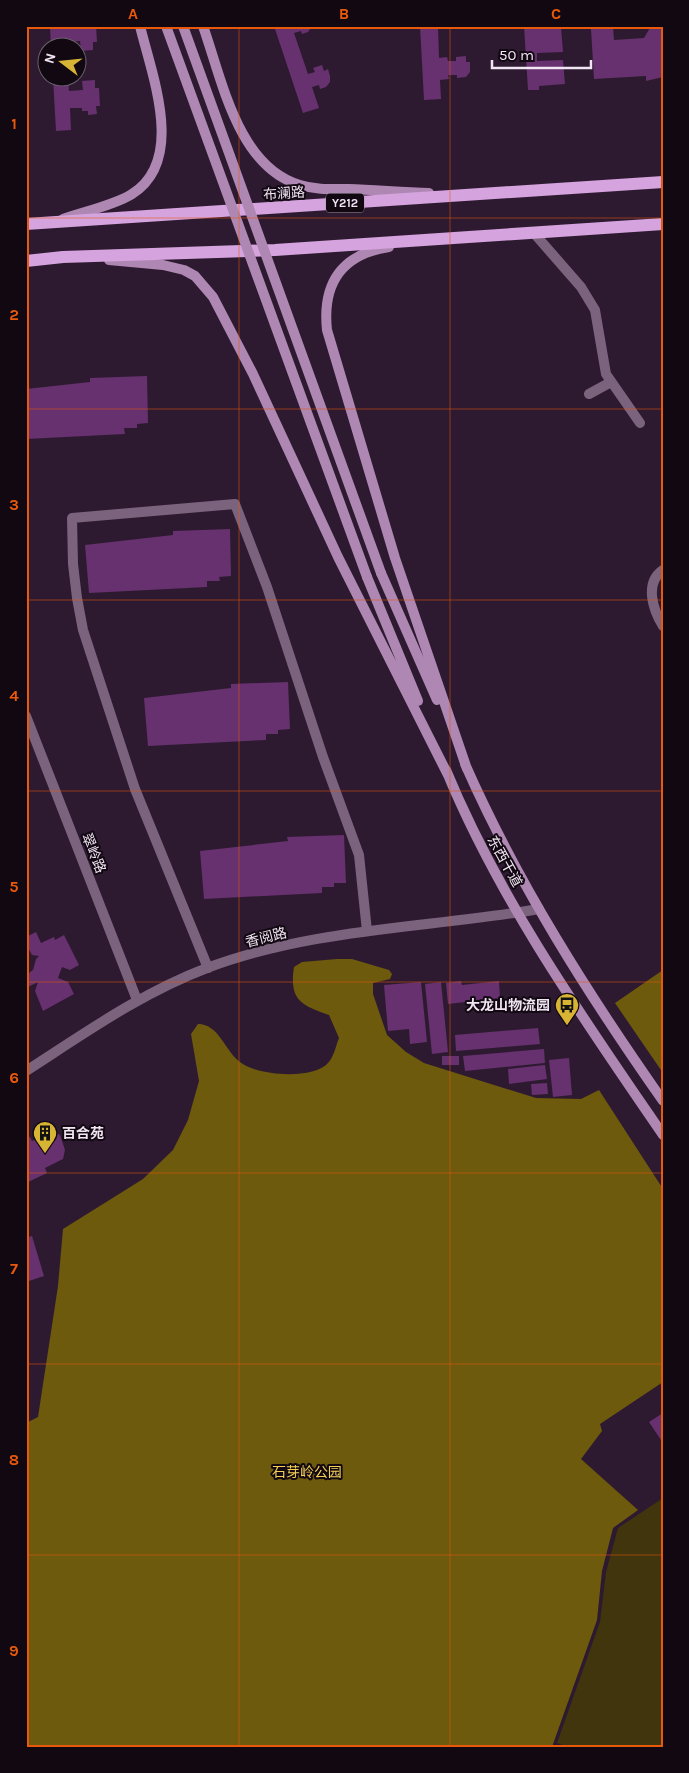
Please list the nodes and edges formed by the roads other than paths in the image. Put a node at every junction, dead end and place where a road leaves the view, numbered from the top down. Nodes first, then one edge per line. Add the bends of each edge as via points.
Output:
1 (140, 26) edge
2 (166, 26) edge
3 (184, 26) edge
4 (203, 26) edge
5 (663, 182) edge
6 (472, 194) junction
7 (54, 222) junction
8 (26, 224) edge
9 (663, 224) edge
10 (533, 232) junction
11 (471, 236) junction
12 (63, 256) junction
13 (26, 261) edge
14 (611, 382) junction
15 (589, 394) dead end
16 (640, 423) dead end
17 (663, 570) edge
18 (663, 626) edge
19 (26, 716) edge
20 (467, 769) junction
21 (448, 775) junction
22 (539, 909) junction
23 (518, 912) junction
24 (367, 931) junction
25 (208, 968) junction
26 (136, 1000) junction
27 (26, 1071) edge
28 (663, 1101) edge
29 (663, 1135) edge

1 - 7 main road via 161,117 159,160 149,180 130,196
2 - 21 main road, 东西干道, bridge via 366,577
3 - 20 main road, 东西干道, bridge via 381,573
4 - 6 main road via 240,129 267,168 284,179 318,189
5 - 6 main road, 布澜路 / Y212
6 - 7 main road, 布澜路 / Y212
7 - 8 main road, 布澜路 / Y212
9 - 10 main road
10 - 11 main road
10 - 14 street via 581,287 595,310 606,374
11 - 12 main road via 275,250
11 - 20 main road via 358,255 332,283 326,315 340,376 395,558
12 - 13 main road
12 - 21 main road via 163,264 195,276 213,297 257,382 338,557
14 - 15 street
14 - 16 street
17 - 18 street via 652,585 652,598
19 - 26 street, 翠岭路
20 - 22 main road, 东西干道
21 - 23 main road, 东西干道
22 - 23 street, 香阅路
22 - 28 main road, 东西干道 via 608,1023
23 - 24 street, 香阅路
23 - 29 main road, 东西干道 via 563,989
24 - 25 street, 香阅路 via 297,944
24 - 25 street via 359,855 267,587 235,504 72,518 76,598 83,630 135,790
25 - 26 street, 香阅路
26 - 27 street, 香阅路

